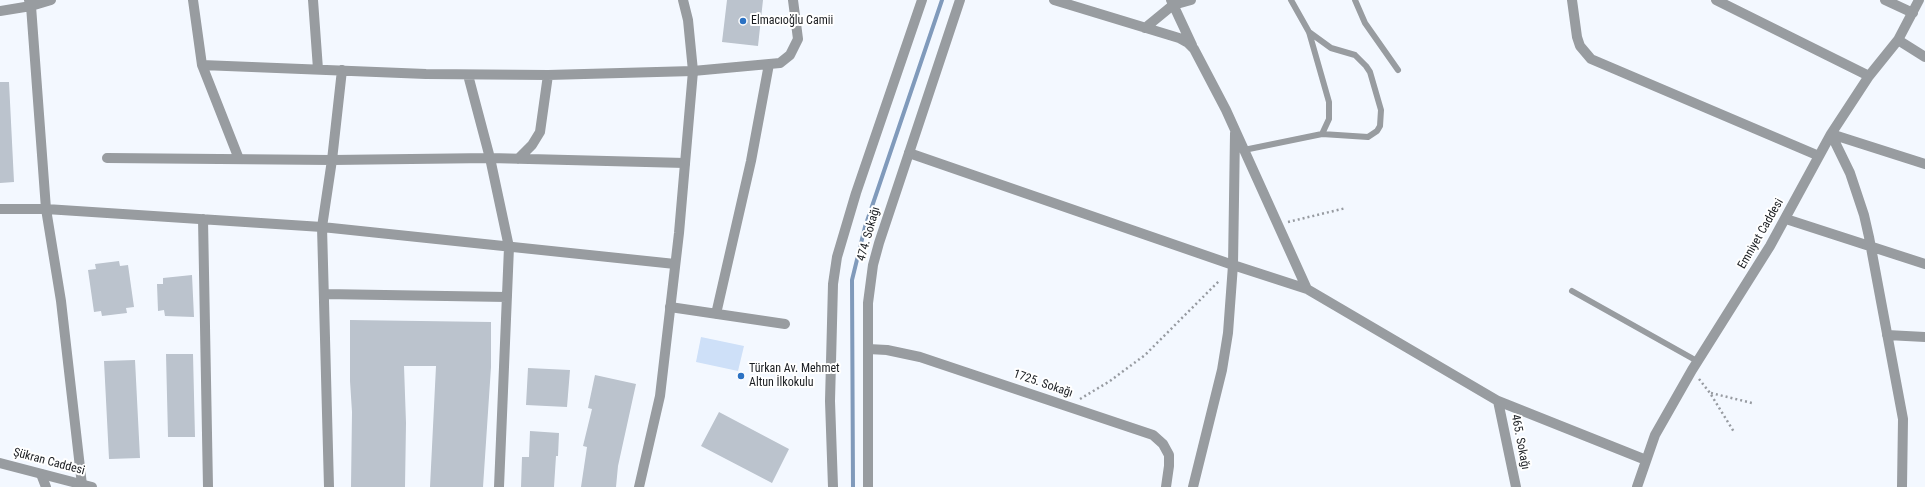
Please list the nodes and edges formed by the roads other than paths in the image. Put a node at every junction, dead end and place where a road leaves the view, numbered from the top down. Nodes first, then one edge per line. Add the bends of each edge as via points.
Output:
1 (50, 0) edge
2 (193, 0) edge
3 (313, 0) edge
4 (683, 0) edge
5 (793, 0) edge
6 (922, 0) edge
7 (960, 0) edge
8 (1054, 0) edge
9 (1191, 0) edge
10 (1291, 0) edge
11 (1355, 0) edge
12 (1572, 0) edge
13 (1716, 0) edge
14 (1885, 0) edge
15 (1919, 0) edge
16 (1172, 2) edge
17 (30, 3) edge
18 (0, 11) edge
19 (1913, 13) junction
20 (1145, 28) junction
21 (1309, 32) junction
22 (1898, 40) junction
23 (1194, 49) junction
24 (1925, 57) edge
25 (769, 64) junction
26 (202, 65) junction
27 (318, 70) junction
28 (342, 70) junction
29 (1398, 70) dead end
30 (693, 71) junction
31 (468, 75) junction
32 (548, 75) junction
33 (1869, 76) junction
34 (1235, 129) junction
35 (1322, 134) junction
36 (1831, 134) junction
37 (1244, 150) junction
38 (909, 153) junction
39 (1819, 156) junction
40 (107, 158) dead end
41 (490, 158) junction
42 (239, 159) junction
43 (518, 159) junction
44 (332, 160) junction
45 (685, 163) junction
46 (1925, 164) edge
47 (0, 209) edge
48 (46, 209) junction
49 (203, 219) junction
50 (1786, 219) junction
51 (322, 227) junction
52 (509, 247) junction
53 (1871, 247) junction
54 (675, 264) junction
55 (1925, 264) edge
56 (1233, 265) junction
57 (1307, 289) junction
58 (1572, 291) dead end
59 (324, 294) junction
60 (507, 297) junction
61 (670, 307) junction
62 (716, 314) junction
63 (785, 324) dead end
64 (1887, 335) junction
65 (1925, 337) edge
66 (868, 349) junction
67 (1698, 360) junction
68 (1498, 401) junction
69 (1646, 460) junction
70 (0, 463) edge
71 (41, 474) junction
72 (87, 486) edge
73 (46, 487) edge
74 (208, 487) edge
75 (329, 487) edge
76 (499, 487) edge
77 (639, 487) edge
78 (833, 487) edge
79 (868, 487) edge
80 (1166, 487) edge
81 (1193, 487) edge
82 (1516, 487) edge
83 (1637, 487) edge
84 (1902, 487) edge

1 - 17 street
2 - 26 street
3 - 27 street
4 - 30 street via 688,20
5 - 25 street via 797,44 786,59 780,63
6 - 78 street, 474. Sokağı via 858,186 837,257 833,284 830,401
7 - 38 street, 474. Sokağı
8 - 20 street
9 - 16 street
10 - 21 lane
11 - 29 lane via 1365,23
12 - 39 street via 1577,37 1580,46 1591,59
13 - 33 street
14 - 19 street
15 - 19 street, Emniyet Caddesi
16 - 20 street
16 - 23 street
17 - 18 street
17 - 48 street
19 - 22 street, Emniyet Caddesi
20 - 23 street via 1184,40
21 - 35 lane via 1329,102 1329,119
21 - 35 lane via 1331,48 1355,55 1366,66 1382,115 1377,131 1368,137
22 - 24 street
22 - 33 street, Emniyet Caddesi
23 - 34 street
25 - 30 street
25 - 62 street via 751,161
26 - 27 street
26 - 42 street
27 - 28 street
28 - 31 street
28 - 44 street
30 - 32 street
30 - 45 street
31 - 32 street
31 - 41 street
32 - 43 street via 540,132 532,145
33 - 36 street, Emniyet Caddesi
34 - 37 street
34 - 56 street
35 - 37 lane
36 - 39 street, Emniyet Caddesi
36 - 46 street
36 - 53 street via 1858,193
37 - 57 street
38 - 56 street
38 - 66 street, 474. Sokağı via 873,264 868,303
39 - 50 street, Emniyet Caddesi
40 - 42 street
41 - 43 street
41 - 44 street
41 - 52 street
42 - 44 street
43 - 45 street
44 - 51 street
45 - 54 street
47 - 48 street
48 - 49 street
48 - 72 street
49 - 51 street
49 - 74 street
50 - 53 street
50 - 67 street, Emniyet Caddesi
51 - 52 street
51 - 59 street
52 - 54 street
52 - 60 street
53 - 55 street
53 - 64 street
54 - 61 street
56 - 57 street
56 - 81 street via 1222,370
57 - 68 street
58 - 67 lane
59 - 60 street
59 - 75 street
60 - 76 street
61 - 62 street
61 - 77 street via 660,396
62 - 63 street
64 - 65 street
64 - 84 street via 1903,419
66 - 79 street, 474. Sokağı
66 - 80 street, 1725. Sokağı via 920,357 1153,435 1167,449 1170,460
67 - 69 street, Emniyet Caddesi via 1655,435
68 - 69 street
68 - 82 street, 465. Sokağı
69 - 83 street, Emniyet Caddesi
70 - 71 street, Şükran Caddesi
71 - 72 street, Şükran Caddesi
71 - 73 street

